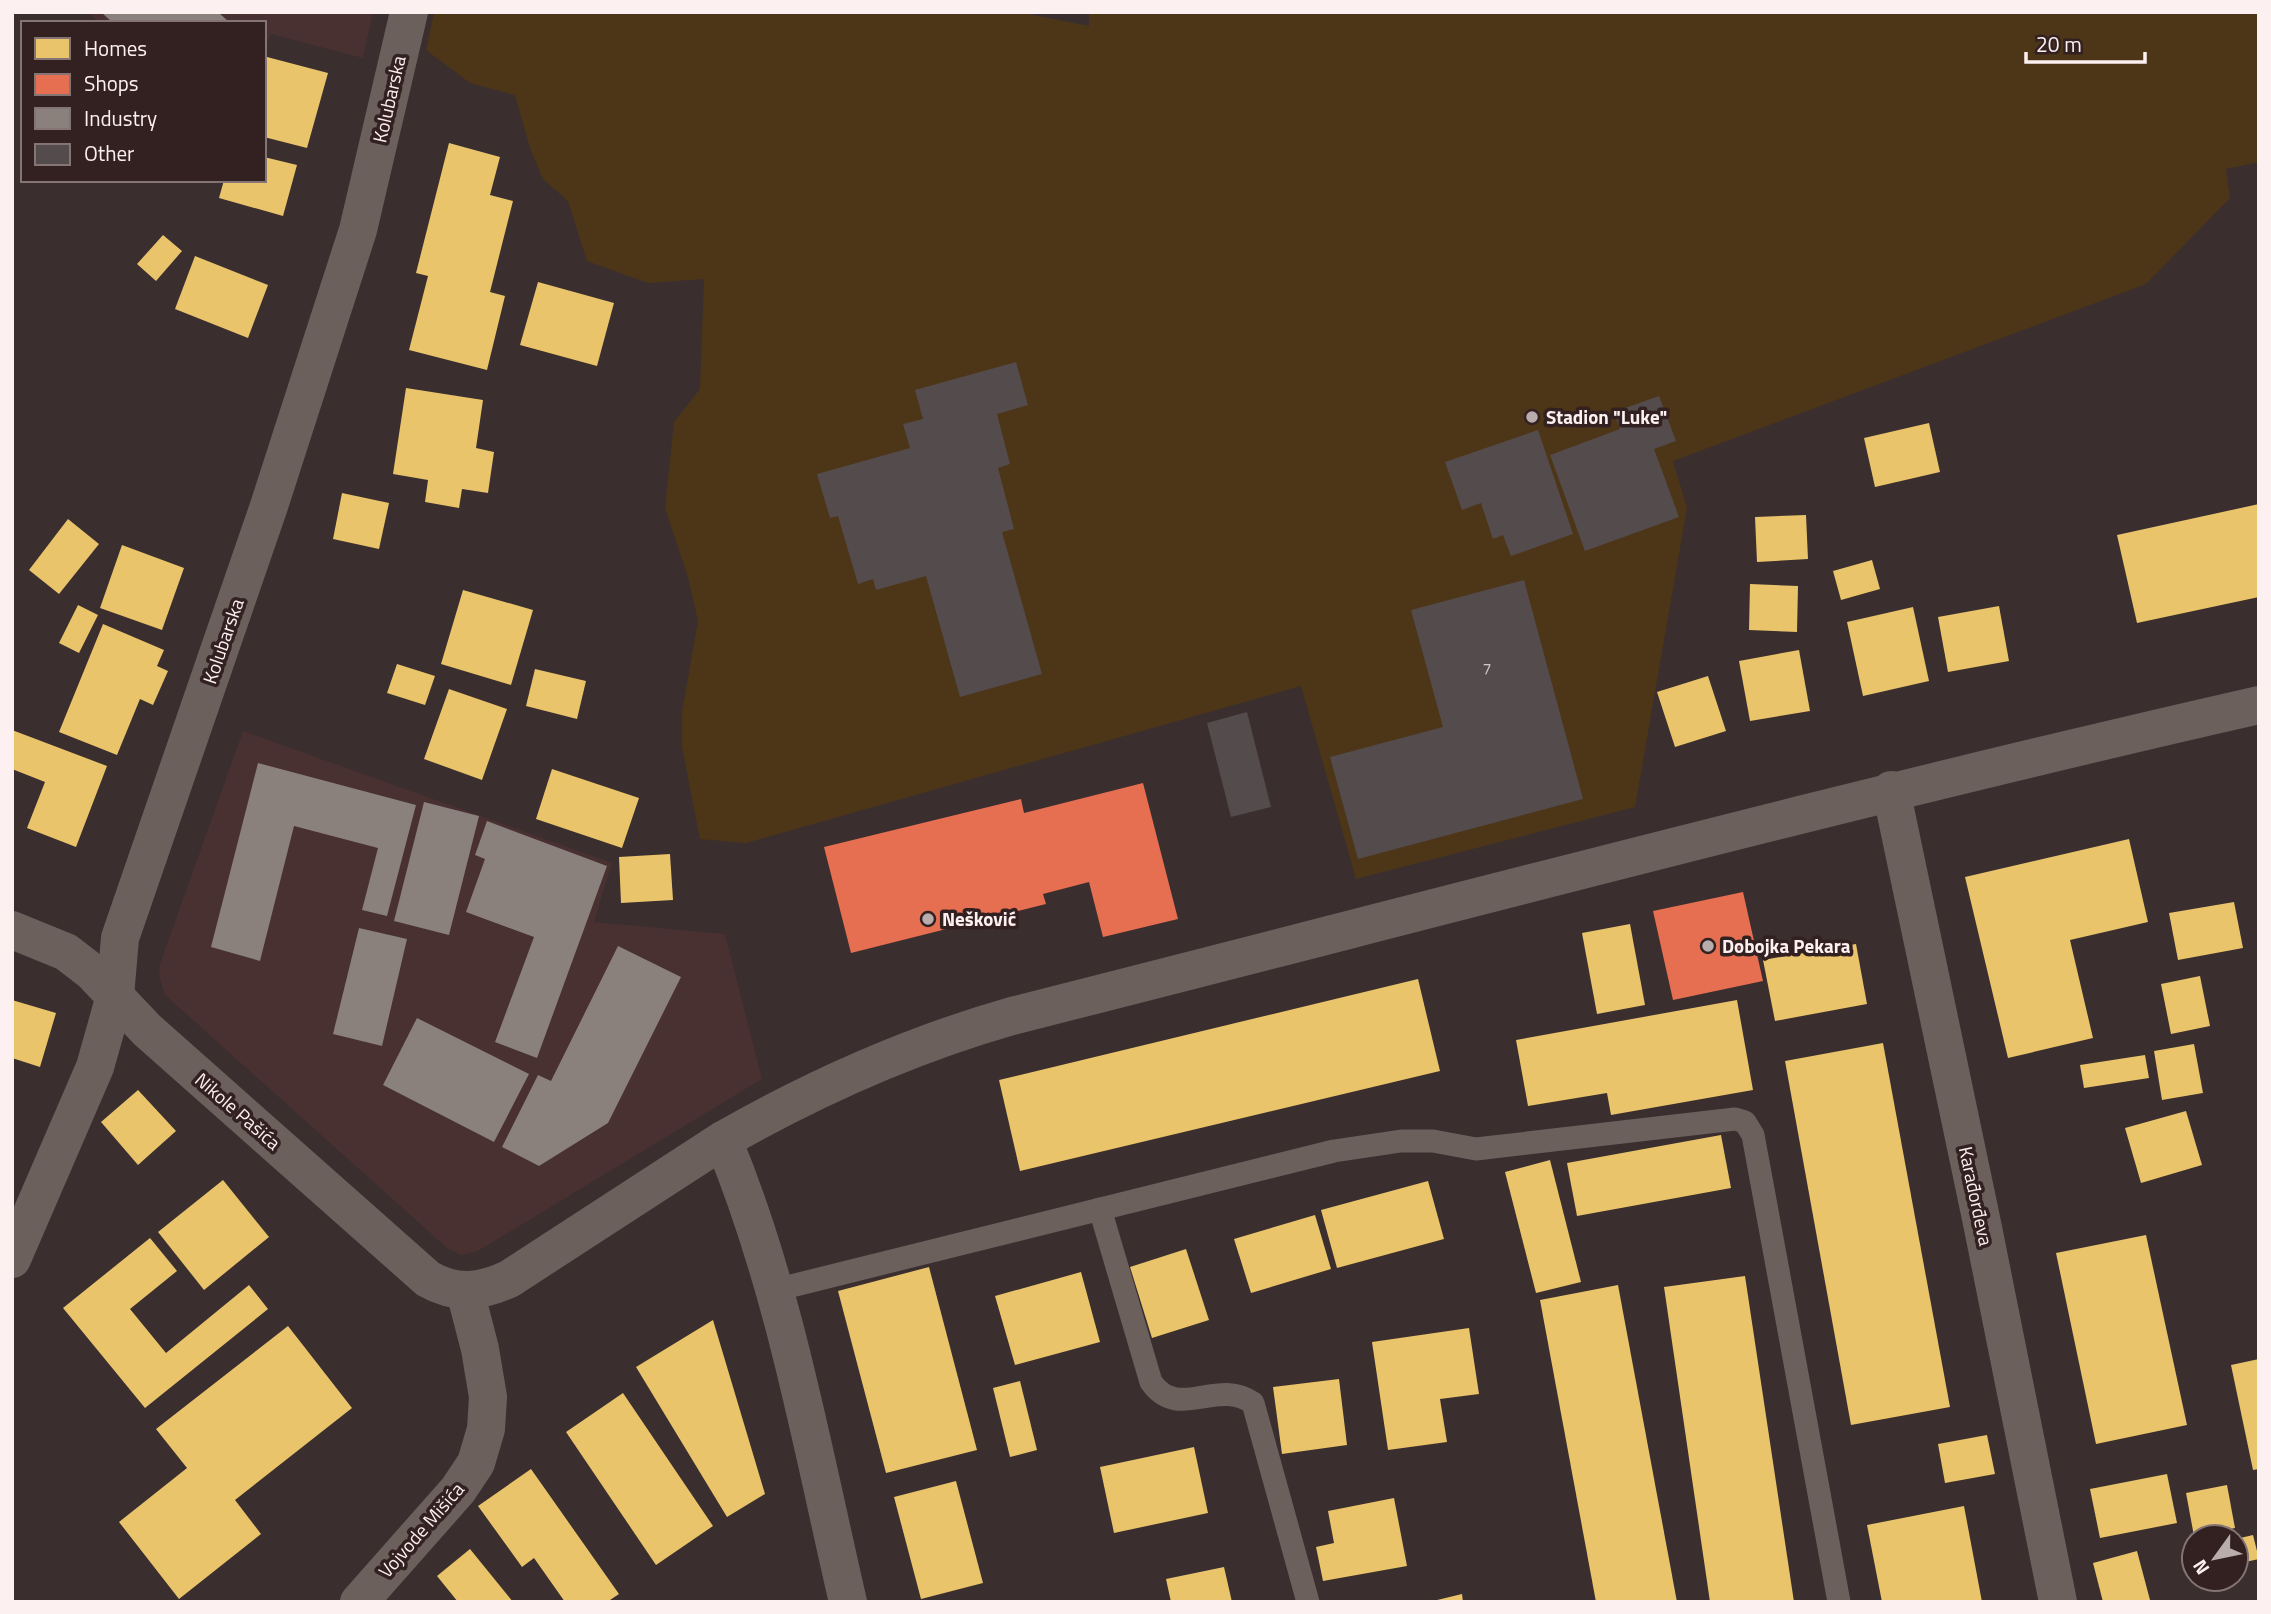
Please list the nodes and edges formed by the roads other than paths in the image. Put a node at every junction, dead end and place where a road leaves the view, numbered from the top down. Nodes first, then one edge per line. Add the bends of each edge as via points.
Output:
1 (409, 12) edge
2 (2259, 705) edge
3 (1891, 790) junction
4 (12, 930) edge
5 (115, 996) junction
6 (723, 1140) junction
7 (1100, 1209) junction
8 (12, 1259) edge
9 (775, 1290) junction
10 (465, 1291) junction
11 (359, 1602) edge
12 (848, 1602) edge
13 (1308, 1602) edge
14 (1839, 1602) edge
15 (2058, 1602) edge

1 - 5 street, Kolubarska via 358,230 269,506 120,938
2 - 3 street
3 - 6 street via 944,1035 838,1078
3 - 15 street, Karađorđeva
4 - 5 street, Nikole Pašića via 66,952
5 - 8 street, Kolubarska via 95,1068
5 - 10 street, Nikole Pašića via 174,1055 428,1279
6 - 9 street
6 - 10 street via 509,1279 486,1289
7 - 9 lane
7 - 13 lane via 1151,1382 1160,1396 1176,1401 1221,1392 1241,1395 1253,1403
7 - 14 lane via 1334,1151 1401,1141 1476,1149 1734,1119 1745,1122 1754,1135
9 - 12 street
10 - 11 street, Vojvode Mišića via 488,1397 486,1429 476,1463 458,1490

